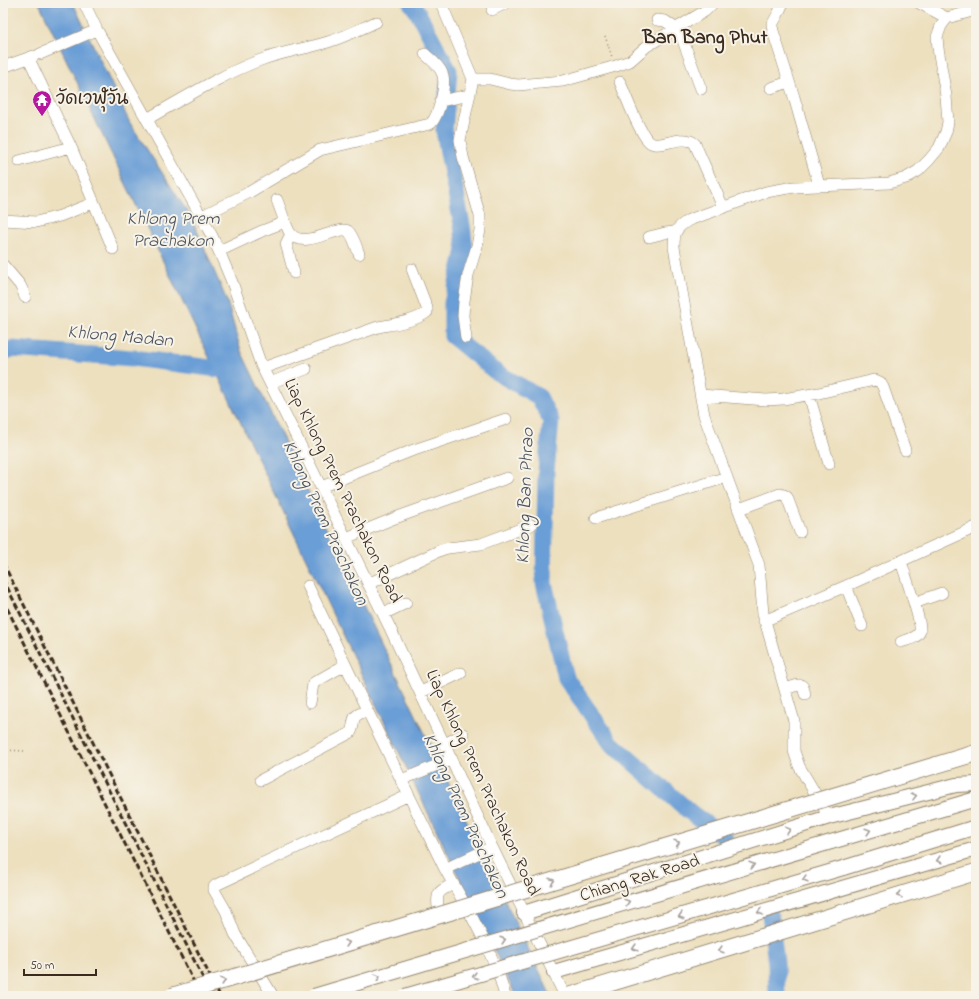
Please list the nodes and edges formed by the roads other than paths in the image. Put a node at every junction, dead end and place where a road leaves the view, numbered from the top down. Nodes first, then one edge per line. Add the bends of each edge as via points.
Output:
1 (97, 3) edge
2 (441, 3) edge
3 (506, 3) edge
4 (713, 3) edge
5 (782, 3) edge
6 (919, 3) edge
7 (85, 5) edge
8 (492, 10) dead end
9 (976, 10) edge
10 (947, 18) junction
11 (376, 22) dead end
12 (670, 25) junction
13 (93, 32) junction
14 (425, 54) dead end
15 (37, 55) junction
16 (3, 67) edge
17 (473, 79) junction
18 (620, 82) dead end
19 (789, 82) junction
20 (771, 88) dead end
21 (701, 89) dead end
22 (469, 95) junction
23 (441, 101) junction
24 (147, 119) junction
25 (71, 147) junction
26 (19, 161) dead end
27 (819, 185) junction
28 (277, 200) dead end
29 (94, 203) junction
30 (723, 207) junction
31 (202, 216) junction
32 (3, 220) edge
33 (285, 222) junction
34 (675, 232) junction
35 (291, 234) junction
36 (649, 237) dead end
37 (113, 249) dead end
38 (219, 251) junction
39 (359, 254) dead end
40 (3, 265) edge
41 (412, 269) dead end
42 (294, 273) dead end
43 (25, 297) dead end
44 (466, 338) dead end
45 (263, 368) junction
46 (306, 369) dead end
47 (270, 383) junction
48 (700, 395) junction
49 (809, 395) junction
50 (506, 418) dead end
51 (905, 450) dead end
52 (830, 464) dead end
53 (727, 477) junction
54 (507, 478) dead end
55 (321, 487) junction
56 (738, 509) junction
57 (596, 518) dead end
58 (531, 525) dead end
59 (976, 527) edge
60 (800, 532) dead end
61 (346, 538) junction
62 (901, 561) junction
63 (368, 584) junction
64 (308, 586) dead end
65 (846, 586) junction
66 (942, 593) dead end
67 (406, 603) dead end
68 (914, 603) junction
69 (383, 614) junction
70 (764, 621) junction
71 (862, 626) dead end
72 (901, 642) dead end
73 (345, 665) junction
74 (461, 673) dead end
75 (785, 689) junction
76 (420, 692) junction
77 (805, 694) dead end
78 (310, 702) dead end
79 (367, 710) junction
80 (462, 734) dead end
81 (445, 744) junction
82 (976, 753) edge
83 (448, 761) junction
84 (404, 779) junction
85 (261, 780) dead end
86 (976, 784) edge
87 (409, 795) junction
88 (976, 799) edge
89 (829, 818) junction
90 (976, 828) edge
91 (488, 849) junction
92 (976, 849) edge
93 (448, 868) junction
94 (976, 872) edge
95 (454, 884) junction
96 (438, 907) dead end
97 (524, 913) junction
98 (554, 972) junction
99 (172, 996) edge
100 (273, 996) edge
101 (314, 996) edge
102 (405, 996) edge
103 (505, 996) edge
104 (567, 996) edge

1 - 7 street
2 - 17 street
3 - 8 street
4 - 12 street via 705,11
5 - 19 street via 772,25
6 - 10 street
7 - 13 street, Liap Khlong Prem Prachakon Road
9 - 10 street
10 - 27 street via 938,37 948,122 939,148 918,171 906,178 889,183
11 - 24 street via 342,38 257,61
12 - 17 street via 627,63 563,81 518,85 490,79
12 - 21 street
13 - 15 street
13 - 24 street, Liap Khlong Prem Prachakon Road
14 - 23 street via 442,72 444,78
15 - 16 street
15 - 25 street
17 - 22 street
18 - 30 street via 636,121 650,143 681,139 690,140 695,144
19 - 20 street
19 - 27 street
22 - 23 street
22 - 44 street via 460,140 480,216 480,230 464,301
23 - 31 street via 434,121 430,124 320,150 248,193
24 - 31 street, Liap Khlong Prem Prachakon Road
25 - 26 street
25 - 29 street
27 - 30 street via 763,192
28 - 33 street
29 - 32 street via 36,222
29 - 37 street
30 - 34 street via 689,220
31 - 38 street, Liap Khlong Prem Prachakon Road
33 - 35 street
33 - 38 street
34 - 36 street
34 - 48 street via 674,247
35 - 39 street via 306,239 345,230 350,233
35 - 42 street via 286,244
38 - 45 street, Liap Khlong Prem Prachakon Road
40 - 43 street via 20,285
41 - 45 street via 428,308 423,315 378,327
45 - 47 street, Liap Khlong Prem Prachakon Road
46 - 47 street
47 - 55 street, Liap Khlong Prem Prachakon Road
48 - 49 street via 766,400
48 - 53 street via 704,415
49 - 51 street via 875,380 880,382
49 - 52 street
50 - 55 street via 411,451
53 - 56 street
53 - 57 street
54 - 61 street
55 - 61 street, Liap Khlong Prem Prachakon Road
56 - 60 street via 780,494 784,495
56 - 70 street via 759,565
58 - 63 street via 481,544 441,550
59 - 62 street
61 - 63 street, Liap Khlong Prem Prachakon Road
62 - 65 street
62 - 68 street
63 - 69 street, Liap Khlong Prem Prachakon Road
64 - 73 street
65 - 70 street
65 - 71 street
66 - 68 street
67 - 69 street
68 - 72 street via 920,632
69 - 76 street, Liap Khlong Prem Prachakon Road
70 - 75 street
73 - 78 street via 313,684
73 - 79 street
74 - 76 street
75 - 77 street via 801,685
75 - 89 street via 794,721 796,758
76 - 81 street, Liap Khlong Prem Prachakon Road
79 - 84 street
79 - 85 street via 355,717 350,733
80 - 81 street
81 - 83 street, Liap Khlong Prem Prachakon Road
99 -> 82 highway, bridge
83 - 84 street
83 - 91 street, Liap Khlong Prem Prachakon Road
84 - 87 street
89 -> 86 main road via 956,785
87 - 93 street
87 - 100 street via 214,887 235,934
101 -> 88 main road, Chiang Rak Road, bridge
97 -> 89 main road
90 -> 102 main road, bridge
91 - 93 street
91 - 97 street, Liap Khlong Prem Prachakon Road
92 -> 98 main road
93 - 95 street
94 -> 104 highway
95 - 96 street via 440,891 437,898
95 - 103 street via 485,942
97 - 98 street, Liap Khlong Prem Prachakon Road
98 - 104 street, Liap Khlong Prem Prachakon Road

